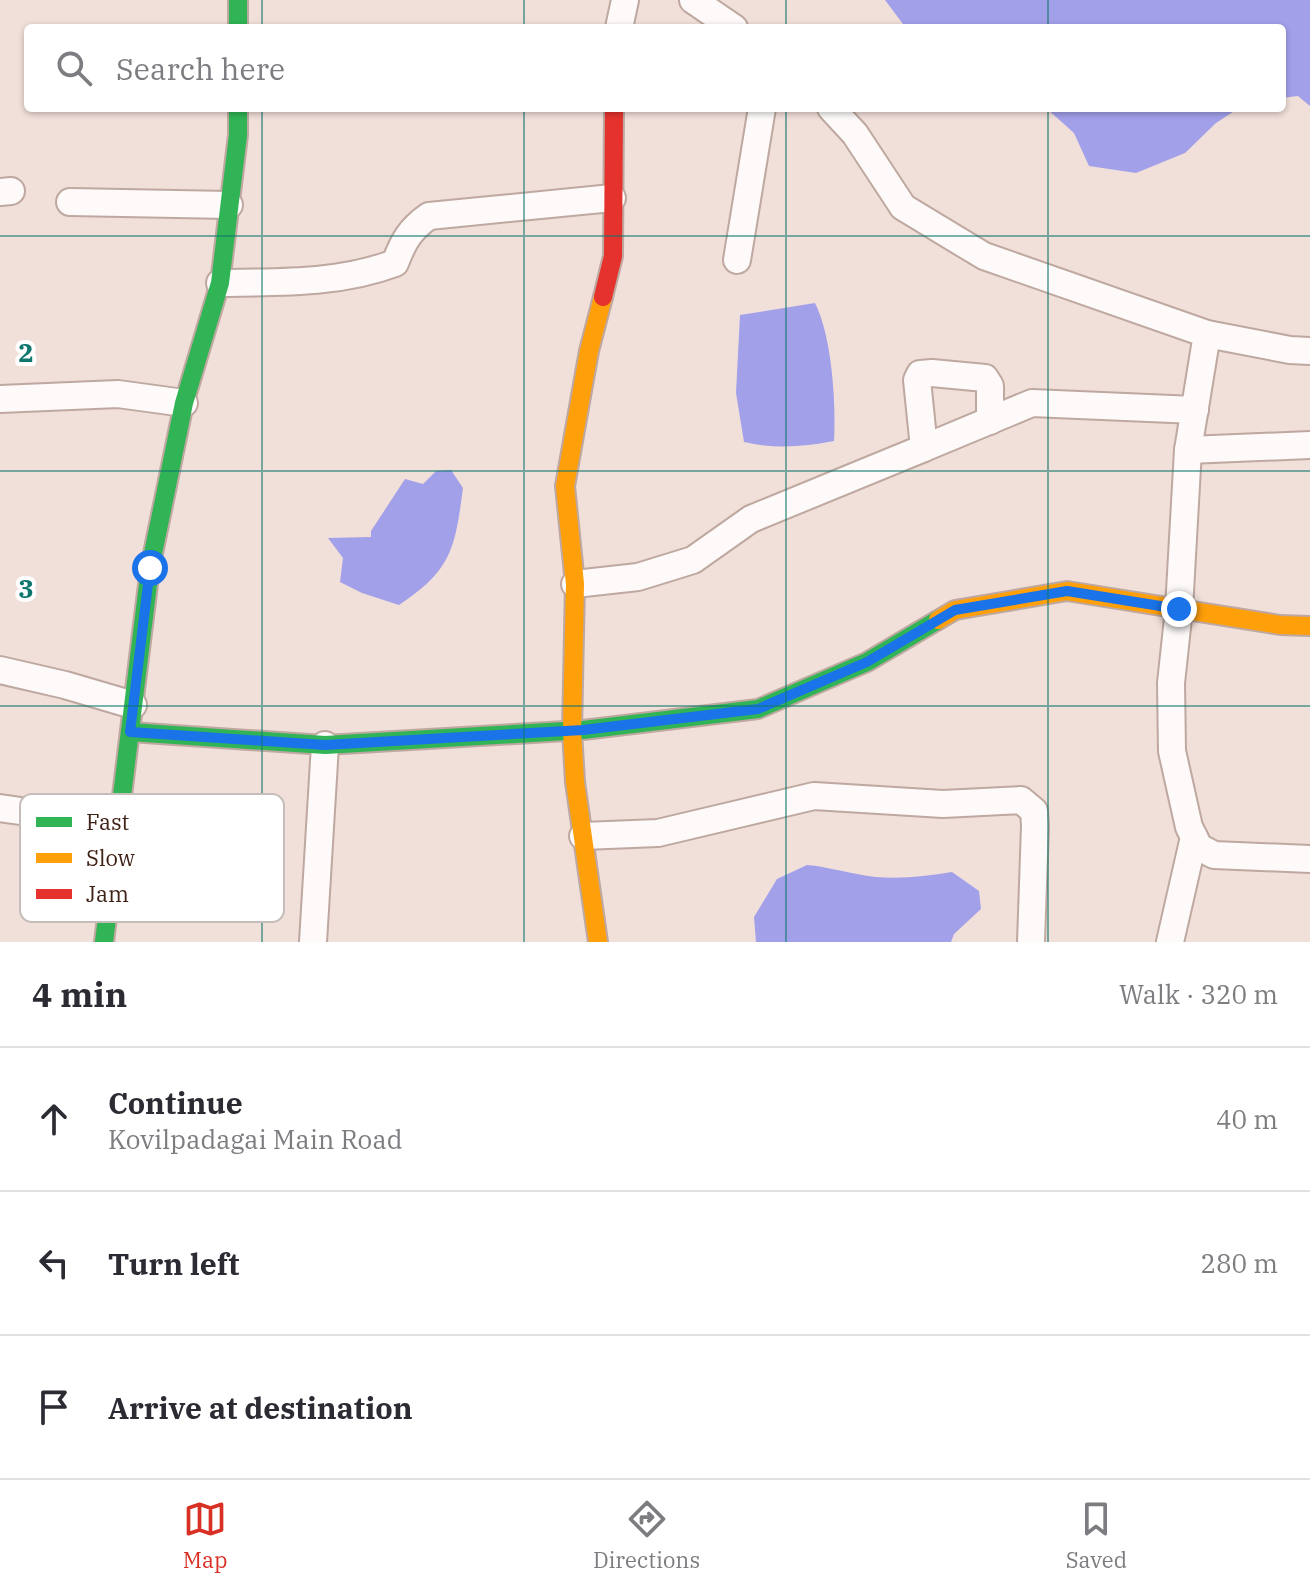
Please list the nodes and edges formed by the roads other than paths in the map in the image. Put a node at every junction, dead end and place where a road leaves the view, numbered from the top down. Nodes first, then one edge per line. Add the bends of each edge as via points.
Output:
1 (238, 0) edge
2 (625, 0) edge
3 (693, 0) edge
4 (238, 24) edge
5 (620, 24) edge
6 (728, 24) edge
7 (238, 112) edge
8 (614, 112) edge
9 (761, 112) edge
10 (835, 112) edge
11 (612, 198) junction
12 (70, 202) dead end
13 (229, 205) junction
14 (737, 260) dead end
15 (220, 283) junction
16 (1207, 334) junction
17 (1310, 351) edge
18 (0, 399) edge
19 (184, 403) junction
20 (1195, 410) junction
21 (990, 421) junction
22 (1310, 445) edge
23 (924, 448) junction
24 (1188, 450) junction
25 (575, 584) junction
26 (1179, 609) junction
27 (1310, 626) edge
28 (0, 670) edge
29 (133, 705) junction
30 (572, 731) junction
31 (130, 732) junction
32 (325, 745) junction
33 (123, 794) edge
34 (0, 808) edge
35 (20, 811) edge
36 (583, 836) junction
37 (1194, 837) junction
38 (1310, 859) edge
39 (107, 922) edge
40 (104, 942) edge
41 (313, 942) edge
42 (598, 942) edge
43 (1031, 942) edge
44 (1170, 942) edge

1 - 4 street
2 - 5 street
3 - 6 street
7 - 13 street
8 - 11 street
9 - 14 street
10 - 16 street via 903,207 984,256
11 - 15 street via 429,216 405,238 395,263 370,272 311,281
11 - 25 street via 613,256 589,351 565,486
12 - 13 street
13 - 15 street
15 - 19 street
16 - 17 street
16 - 20 street
18 - 19 street via 118,394
19 - 29 street via 150,568
20 - 21 street via 1032,403
20 - 24 street
21 - 23 street
21 - 23 street via 990,386 985,378 920,374
22 - 24 street
23 - 25 street via 751,519 693,560 638,577
24 - 26 street
25 - 30 street
26 - 27 street
26 - 30 street via 1067,591 955,610 867,662 758,709
26 - 37 street via 1171,683 1172,751
28 - 29 street
29 - 31 street
30 - 32 street
30 - 36 street
31 - 32 street
31 - 33 street
32 - 41 street
34 - 35 street
36 - 42 street
36 - 43 street via 658,833 814,796 943,804 1021,800 1034,811
37 - 38 street via 1199,847 1214,855
37 - 44 street
39 - 40 street

